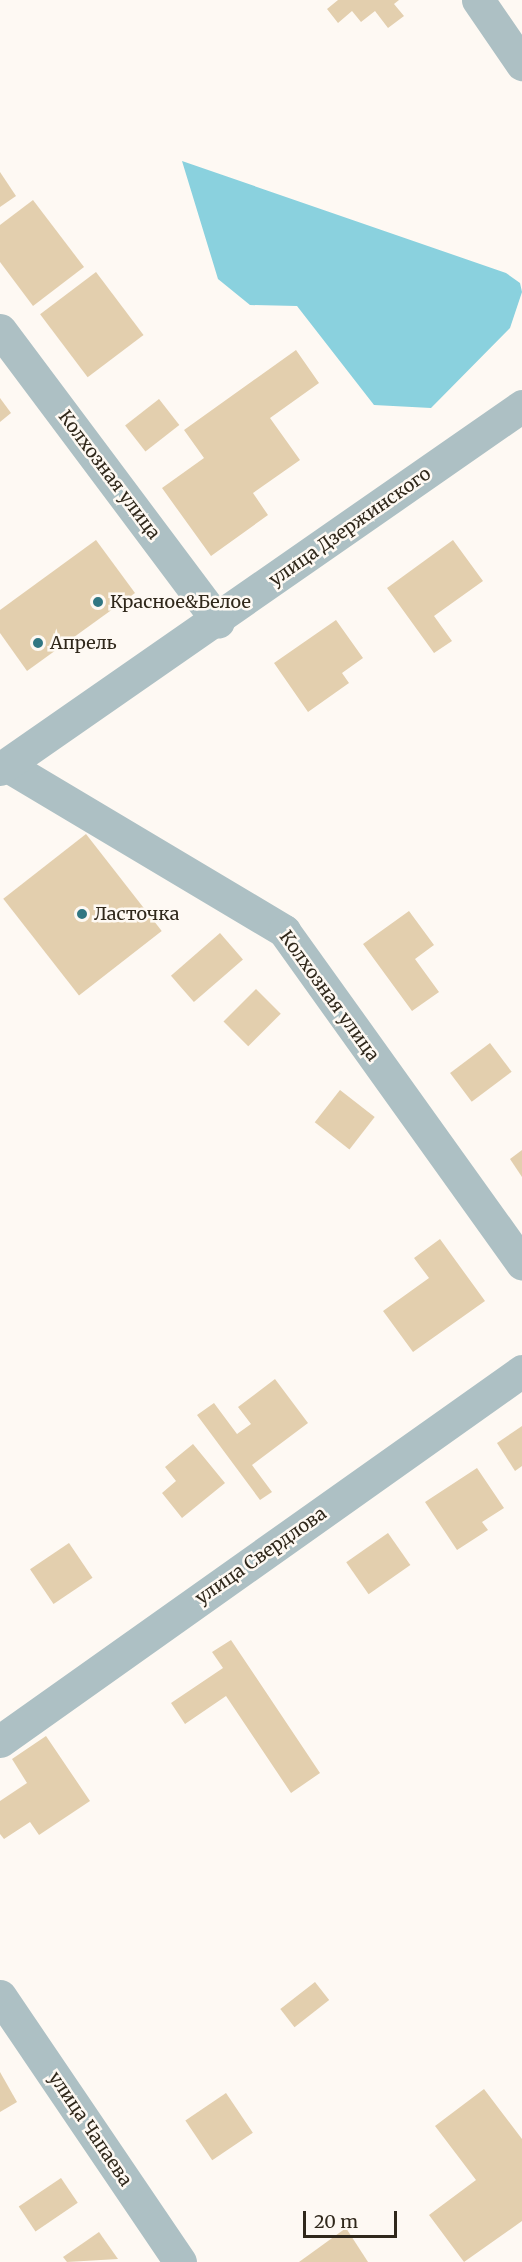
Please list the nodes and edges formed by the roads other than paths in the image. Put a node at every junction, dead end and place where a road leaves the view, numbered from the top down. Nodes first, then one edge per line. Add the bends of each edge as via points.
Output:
1 (478, 0) edge
2 (522, 64) edge
3 (0, 330) edge
4 (522, 406) edge
5 (218, 621) junction
6 (3, 767) edge
7 (522, 1264) edge
8 (522, 1371) edge
9 (0, 1741) edge
10 (0, 1996) edge
11 (180, 2262) edge

1 - 2 street
3 - 5 street, Колхозная улица
4 - 5 street, улица Дзержинского
5 - 6 street, улица Дзержинского
6 - 7 street, Колхозная улица via 284,931
8 - 9 street, улица Свердлова
10 - 11 street, улица Чапаева

